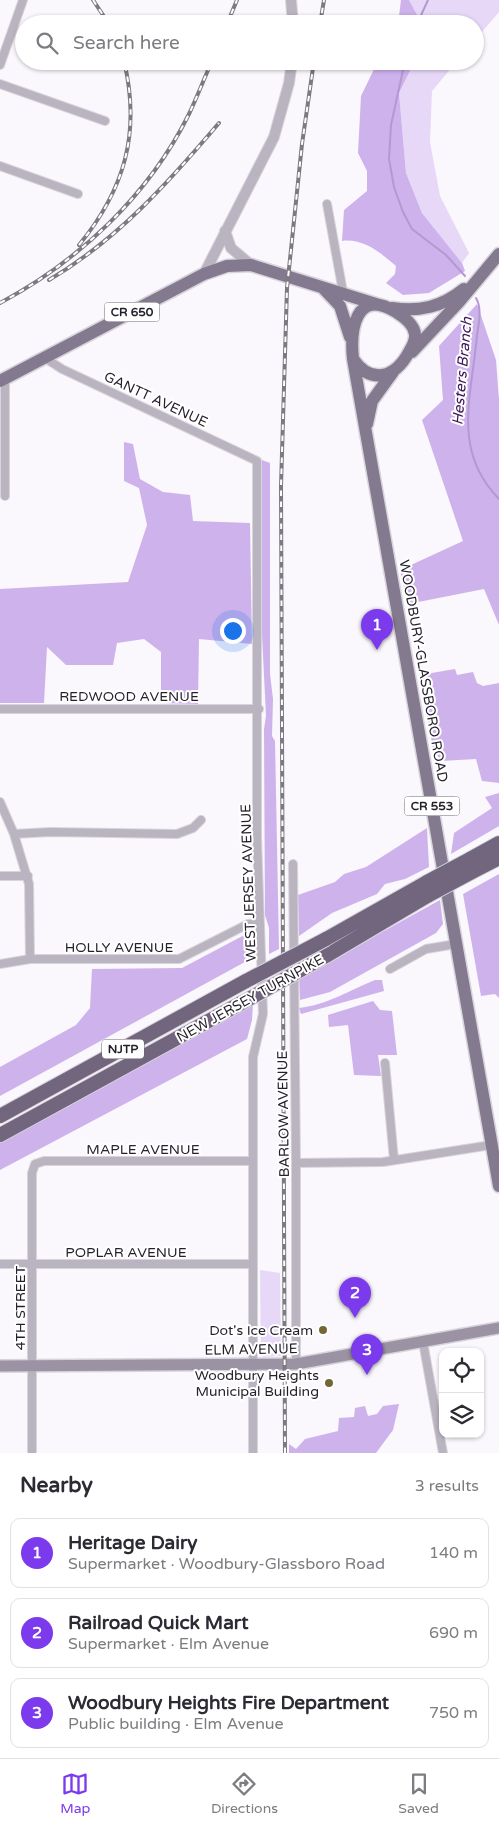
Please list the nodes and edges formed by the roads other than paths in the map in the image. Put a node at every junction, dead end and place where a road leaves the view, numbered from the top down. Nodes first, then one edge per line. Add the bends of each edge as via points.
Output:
1 (23, 0) edge
2 (291, 0) edge
3 (18, 15) edge
4 (292, 15) edge
5 (15, 23) edge
6 (0, 65) edge
7 (291, 70) edge
8 (0, 84) edge
9 (105, 121) dead end
10 (0, 166) edge
11 (78, 194) dead end
12 (327, 204) dead end
13 (226, 231) junction
14 (499, 254) edge
15 (251, 265) junction
16 (204, 274) junction
17 (478, 278) junction
18 (319, 285) junction
19 (343, 292) junction
20 (384, 306) junction
21 (352, 344) junction
22 (45, 358) junction
23 (353, 359) junction
24 (401, 363) junction
25 (2, 380) edge
26 (366, 426) junction
27 (257, 461) joint
28 (5, 496) dead end
29 (259, 708) junction
30 (0, 709) edge
31 (0, 802) edge
32 (201, 820) dead end
33 (14, 834) junction
34 (499, 844) edge
35 (499, 858) edge
36 (293, 864) dead end
37 (471, 866) junction
38 (0, 876) edge
39 (28, 876) junction
40 (428, 889) junction
41 (259, 924) junction
42 (456, 944) junction
43 (30, 959) junction
44 (0, 964) edge
45 (390, 969) dead end
46 (385, 1063) dead end
47 (0, 1116) edge
48 (0, 1135) edge
49 (491, 1145) junction
50 (394, 1160) junction
51 (253, 1161) junction
52 (296, 1163) junction
53 (35, 1164) joint
54 (499, 1186) edge
55 (0, 1264) edge
56 (32, 1264) junction
57 (252, 1264) junction
58 (499, 1328) edge
59 (423, 1342) junction
60 (296, 1364) junction
61 (0, 1366) edge
62 (33, 1366) junction
63 (253, 1366) junction
64 (32, 1453) edge
65 (253, 1453) edge
66 (443, 1453) edge

1 - 3 street
2 - 4 street
5 - 6 street
7 - 13 street via 274,137
8 - 9 street
10 - 11 street
12 - 19 street
13 - 15 street via 231,248
13 - 16 street
14 - 17 main road, CR 553
15 - 16 main road, CR 650 via 227,266
15 - 18 main road, CR 650
16 - 22 main road, CR 650
17 - 20 main road, CR 553 via 438,306 419,310
17 - 24 main road, CR 553
18 - 19 main road, CR 650
18 - 21 main road, CR 650 via 340,306
19 - 20 main road, CR 650
20 - 21 main road via 367,308 356,317
20 - 24 main road via 403,317 414,330 414,343
21 - 23 main road
22 - 25 main road, CR 650
22 - 27 street, GANTT AVENUE
23 - 24 main road via 360,370 373,376 387,374
23 - 26 main road, WOODBURY-GLASSBORO ROAD / CR 553
24 - 26 main road, WOODBURY-GLASSBORO ROAD / CR 553 via 374,397
25 - 28 street
26 - 42 main road, WOODBURY-GLASSBORO ROAD / CR 553
27 - 29 street, WEST JERSEY AVENUE
29 - 30 street, REDWOOD AVENUE
29 - 41 street, WEST JERSEY AVENUE
31 - 33 street
32 - 33 street via 193,828 177,834
33 - 39 street
34 - 37 highway, NEW JERSEY TURNPIKE / NJTP
35 - 37 highway, NEW JERSEY TURNPIKE / NJTP
36 - 52 street, BARLOW AVENUE
37 - 40 highway, NEW JERSEY TURNPIKE / NJTP, bridge
38 - 39 street
39 - 43 street
40 - 47 highway, NEW JERSEY TURNPIKE / NJTP, bridge via 326,938
40 - 48 highway, NEW JERSEY TURNPIKE / NJTP, bridge via 326,956
41 - 43 street, HOLLY AVENUE via 248,924 179,959
41 - 51 street, WEST JERSEY AVENUE via 264,1014 252,1057
42 - 45 street via 426,950
42 - 49 main road, WOODBURY-GLASSBORO ROAD / CR 553
43 - 44 street, HOLLY AVENUE
46 - 50 street
49 - 50 street
49 - 54 main road, WOODBURY-GLASSBORO ROAD / CR 553
50 - 52 street
51 - 53 street, MAPLE AVENUE via 44,1160
51 - 57 street, WEST JERSEY AVENUE
52 - 60 street, BARLOW AVENUE
53 - 56 street, 4TH STREET via 32,1173
55 - 56 street, POPLAR AVENUE
56 - 57 street, POPLAR AVENUE
56 - 62 street, 4TH STREET
57 - 63 street, WEST JERSEY AVENUE
58 - 59 main road, ELM AVENUE
59 - 60 main road, ELM AVENUE
59 - 66 street
60 - 63 main road, ELM AVENUE
61 - 62 main road, ELM AVENUE
62 - 63 main road, ELM AVENUE
62 - 64 street, 4TH STREET
63 - 65 street, WEST JERSEY AVENUE

